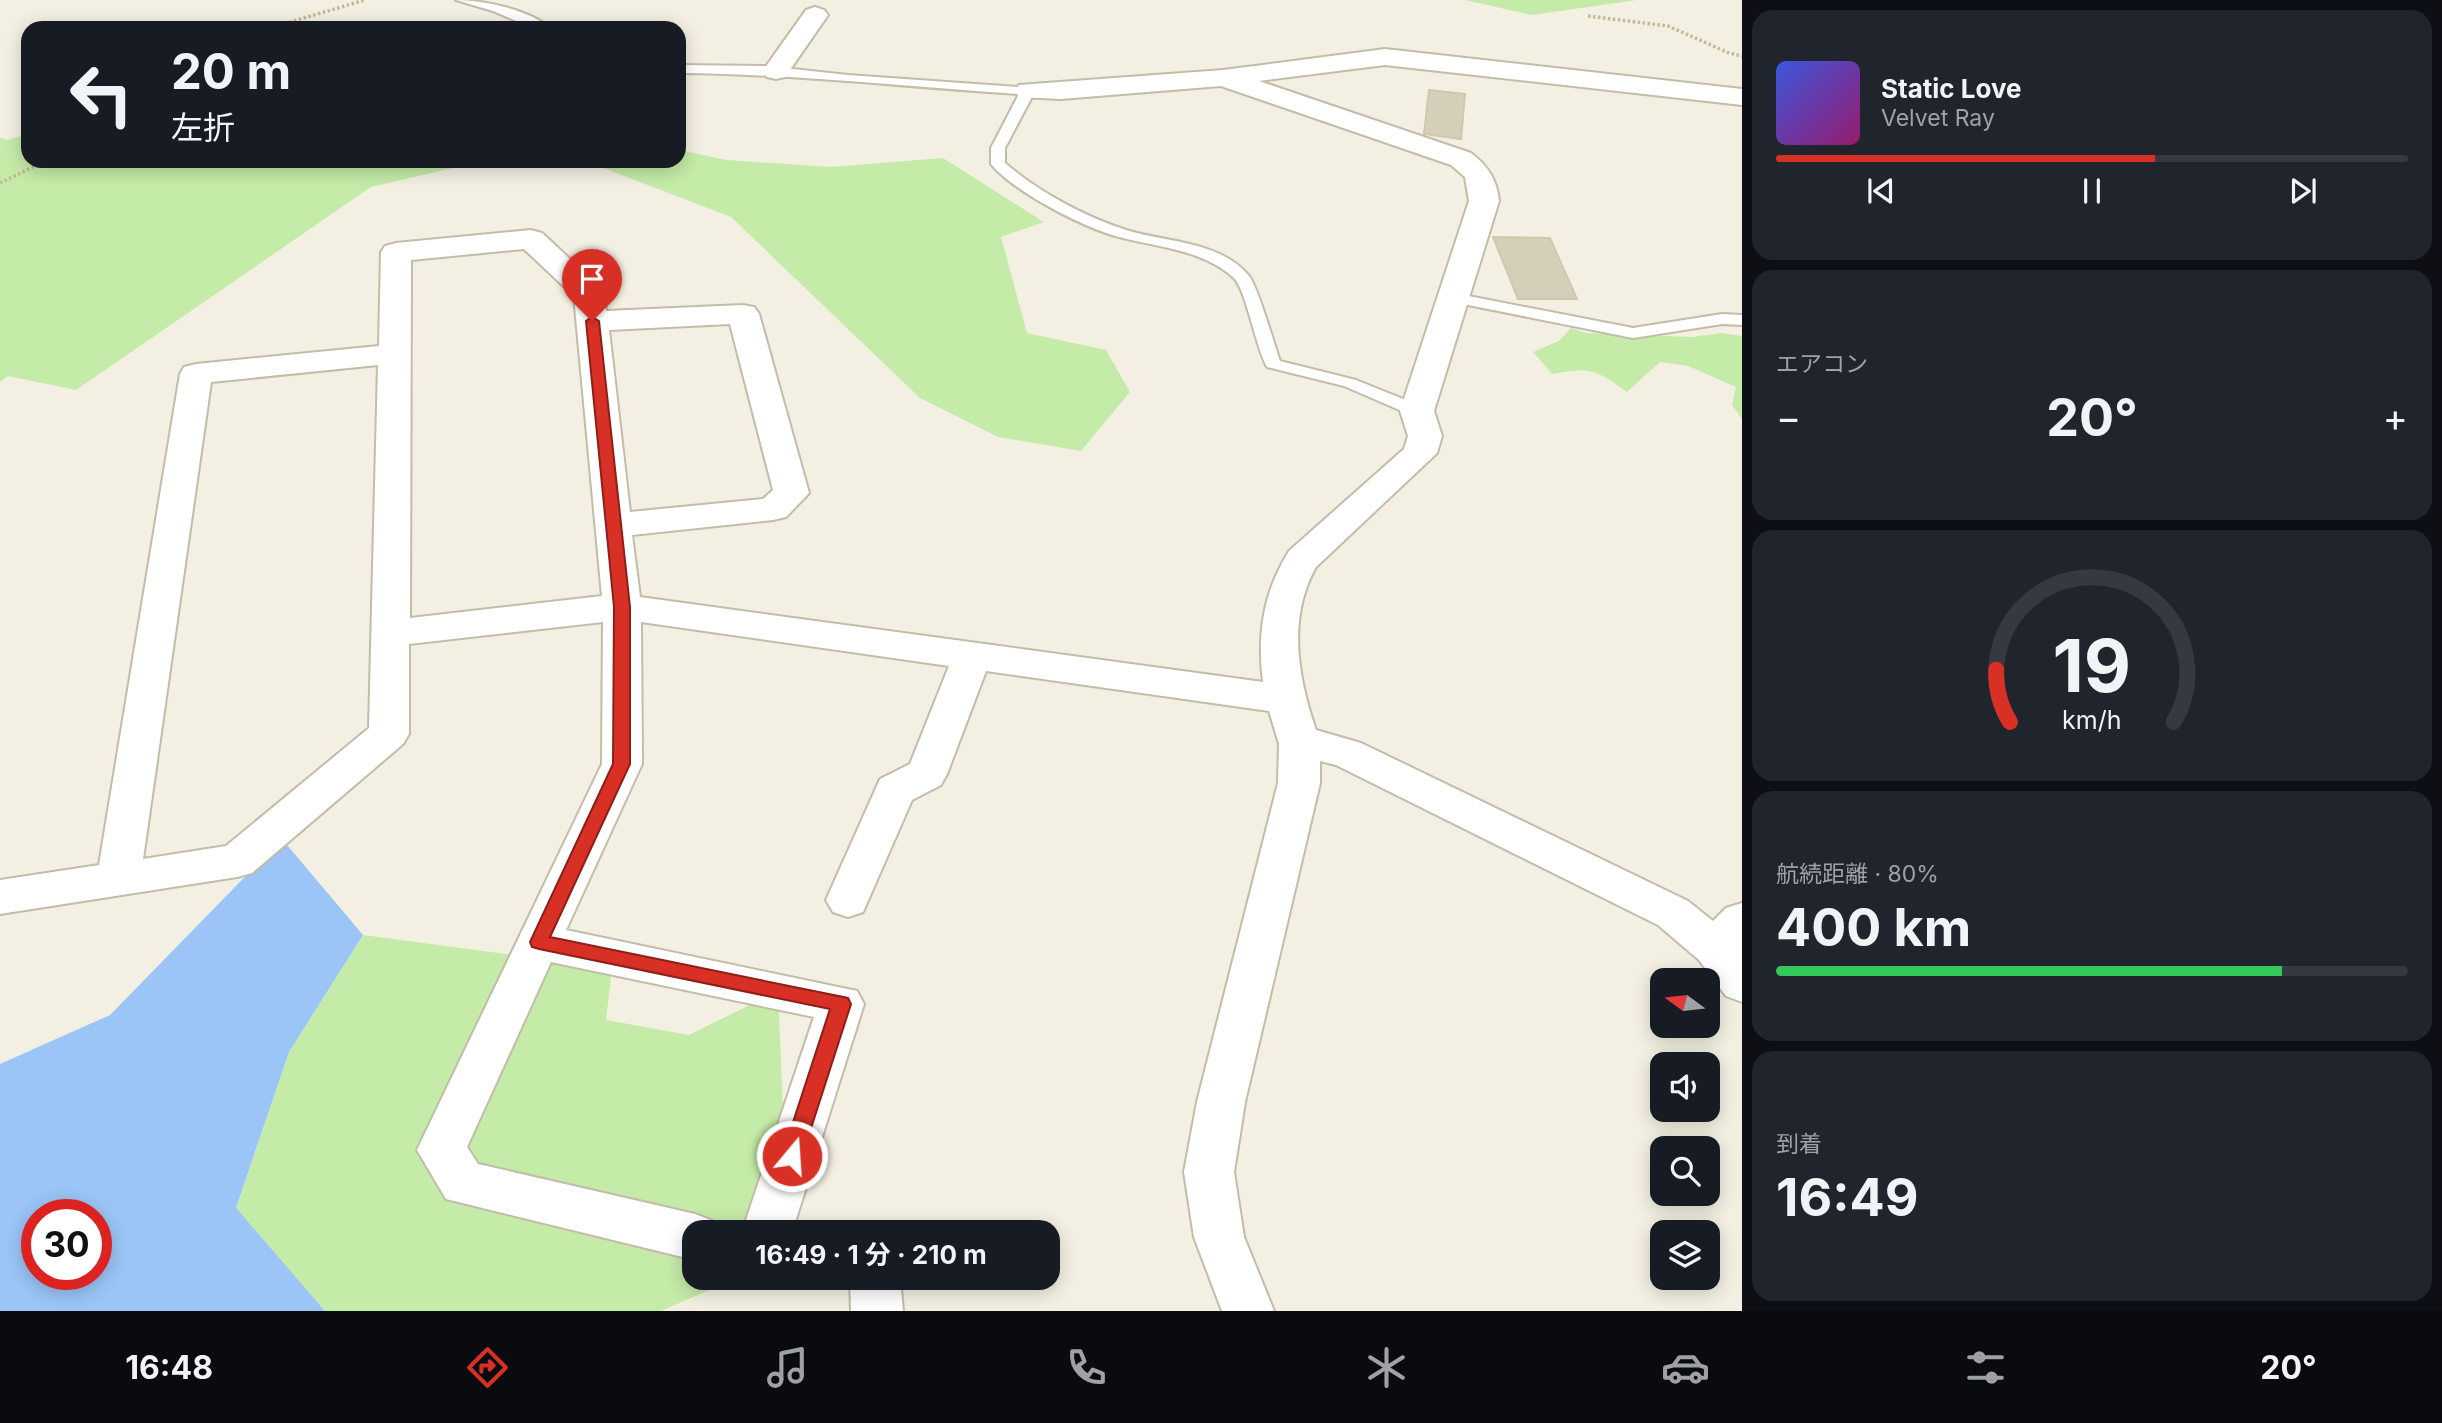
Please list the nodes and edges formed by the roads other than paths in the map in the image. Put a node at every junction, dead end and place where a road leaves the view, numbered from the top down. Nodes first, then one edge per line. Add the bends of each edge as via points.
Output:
1 (462, 0) edge
2 (815, 15) dead end
3 (528, 21) edge
4 (686, 69) edge
5 (776, 71) junction
6 (1223, 78) junction
7 (1028, 91) junction
8 (1742, 97) edge
9 (1453, 298) junction
10 (1742, 320) edge
11 (592, 321) junction
12 (394, 354) junction
13 (1417, 411) junction
14 (613, 524) junction
15 (622, 607) junction
16 (390, 633) junction
17 (972, 654) junction
18 (1286, 699) junction
19 (1299, 741) junction
20 (118, 880) junction
21 (0, 897) edge
22 (848, 900) dead end
23 (1728, 933) edge
24 (539, 942) junction
25 (1742, 983) edge
26 (771, 1220) edge
27 (682, 1234) edge
28 (876, 1290) edge
29 (877, 1311) edge
30 (1248, 1311) edge

1 - 3 lane
2 - 5 street
4 - 5 lane
5 - 7 lane
6 - 7 street
6 - 8 street via 1399,57
6 - 9 street via 1461,159 1476,170 1484,183 1483,201
7 - 13 lane via 998,148 998,164 1015,179 1074,214 1121,233 1221,262 1242,278 1273,364 1350,383
9 - 10 lane via 1633,333
9 - 13 street
11 - 12 street via 589,294 531,239 396,253
11 - 14 street
11 - 14 street via 743,314 791,494 773,509
12 - 16 street
12 - 20 street via 196,374
13 - 18 street via 1426,436 1420,453 1291,575 1281,611 1279,649
14 - 15 street
15 - 16 street
15 - 17 street
15 - 24 street via 622,764
16 - 20 street via 389,734 237,861
17 - 18 street
17 - 22 street via 927,774 895,790
18 - 19 street
19 - 23 street via 1347,753 1673,914
19 - 30 street via 1299,783 1221,1102 1209,1172 1219,1237
20 - 21 street
23 - 25 street
24 - 26 street via 841,1004
24 - 27 street via 441,1150 463,1183
28 - 29 street

